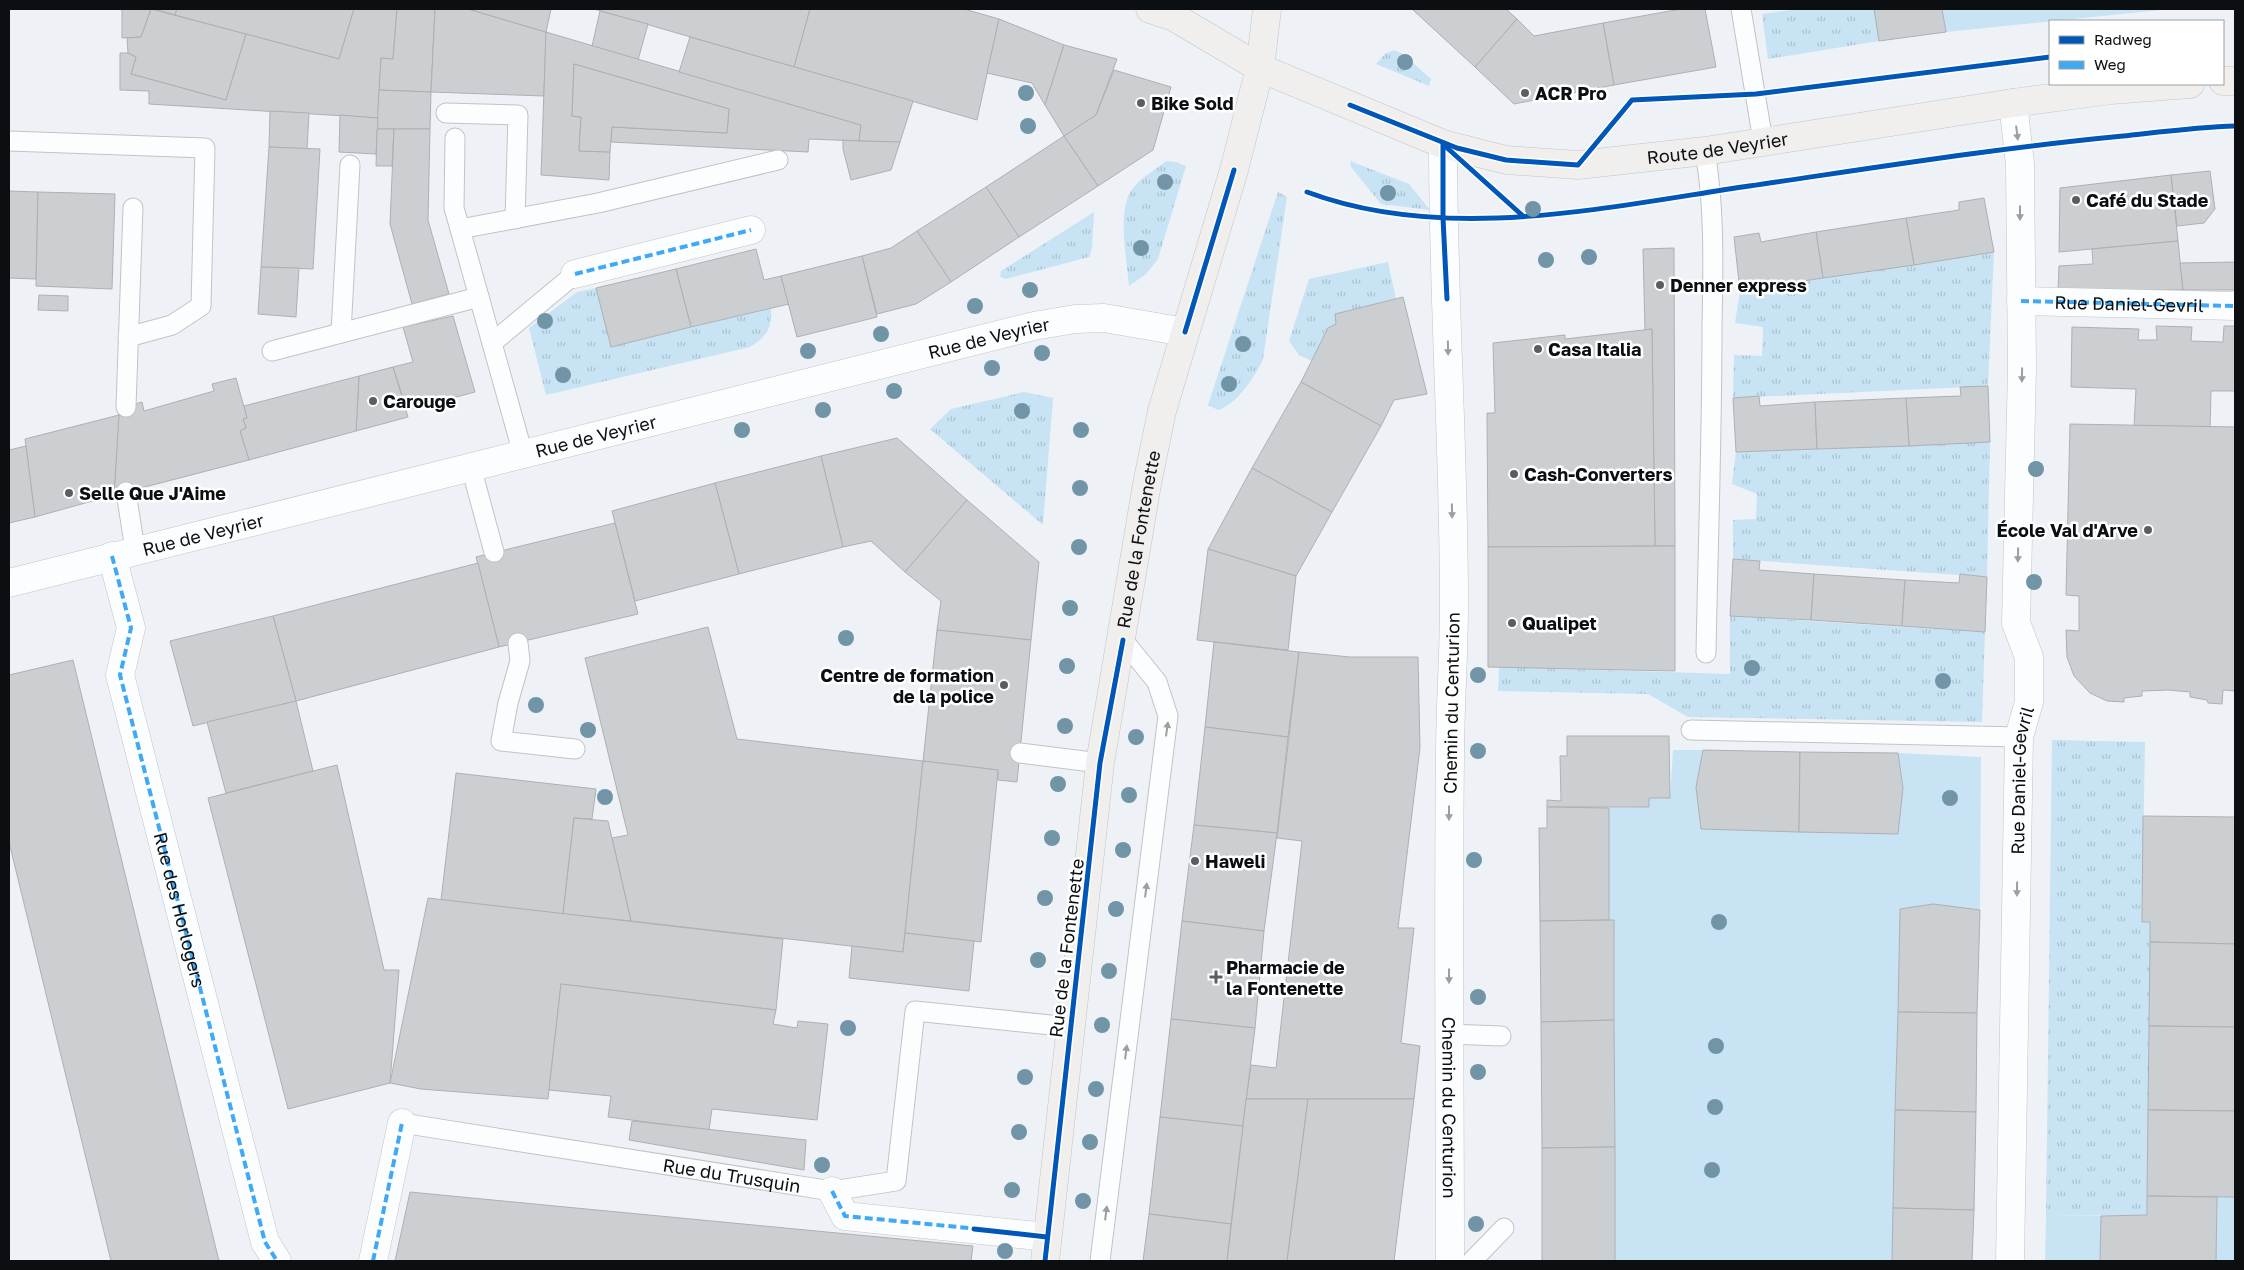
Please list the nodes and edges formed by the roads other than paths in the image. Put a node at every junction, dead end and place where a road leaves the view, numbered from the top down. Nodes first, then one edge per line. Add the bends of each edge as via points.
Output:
1 (1150, 9) edge
2 (1267, 9) edge
3 (1741, 9) edge
4 (1260, 68) junction
5 (2177, 85) edge
6 (2013, 103) junction
7 (446, 113) dead end
8 (455, 138) dead end
9 (1763, 140) junction
10 (9, 141) edge
11 (1443, 144) junction
12 (1705, 151) junction
13 (778, 160) dead end
14 (350, 165) dead end
15 (133, 208) dead end
16 (515, 219) junction
17 (460, 229) junction
18 (751, 230) dead end
19 (575, 274) joint
20 (479, 297) junction
21 (2021, 301) junction
22 (2235, 306) edge
23 (1185, 332) junction
24 (341, 333) junction
25 (128, 337) junction
26 (492, 343) junction
27 (272, 351) dead end
28 (126, 407) dead end
29 (523, 454) junction
30 (471, 467) junction
31 (126, 492) dead end
32 (494, 552) dead end
33 (123, 553) junction
34 (9, 583) edge
35 (1123, 640) junction
36 (518, 643) dead end
37 (1706, 653) dead end
38 (1691, 730) dead end
39 (2019, 737) junction
40 (575, 749) dead end
41 (1020, 753) dead end
42 (1100, 763) junction
43 (1070, 1027) junction
44 (1449, 1034) junction
45 (1501, 1036) dead end
46 (402, 1123) joint
47 (832, 1191) junction
48 (1504, 1228) dead end
49 (1046, 1249) edge
50 (277, 1261) edge
51 (373, 1261) edge
52 (1100, 1261) edge
53 (1450, 1261) edge
54 (1472, 1261) edge
55 (2010, 1261) edge

1 - 4 main road, Route de Veyrier via 1174,17
2 - 4 main road, Rue de la Fontenette
3 - 9 lane
4 - 11 main road, Route de Veyrier
4 - 23 main road, Rue de la Fontenette
5 - 6 main road, Route de Veyrier
6 - 9 main road, Route de Veyrier
6 -> 21 street, Rue Daniel-Gevril via 2020,164
7 - 16 lane via 518,115
8 - 17 lane via 454,208
9 - 12 main road, Route de Veyrier
10 - 25 lane via 205,148 201,306 172,325
11 - 12 main road, Route de Veyrier via 1506,160 1578,165
11 -> 44 street, Chemin du Centurion via 1454,606 1450,716
12 - 37 lane via 1713,213
13 - 16 lane via 598,203
14 - 24 lane
15 - 25 lane
16 - 17 lane
17 - 20 lane
18 - 19 street
19 - 26 lane
20 - 24 lane
20 - 26 lane
21 - 22 street, Rue Daniel-Gevril
21 -> 39 street, Rue Daniel-Gevril via 2016,623 2029,657 2029,702
23 - 29 street, Rue de Veyrier via 1104,318 1060,322
23 - 35 main road, Rue de la Fontenette via 1153,454
24 - 27 lane
25 - 28 lane
26 - 29 lane
29 - 30 street, Rue de Veyrier
30 - 32 lane
30 - 33 street, Rue de Veyrier
31 - 33 lane
33 - 34 street, Rue de Veyrier
33 - 50 street, Rue des Horlogers via 131,628 120,675 265,1242
35 - 42 main road, Rue de la Fontenette
52 -> 35 lane via 1168,716 1156,682
36 - 40 lane via 520,662 500,702 501,741
38 - 39 lane
39 -> 55 street, Rue Daniel-Gevril
41 - 42 lane
42 - 43 main road, Rue de la Fontenette
43 - 47 lane, Rue du Trusquin via 915,1011 896,1180
43 - 49 main road, Rue de la Fontenette
44 - 45 lane
44 - 53 street, Chemin du Centurion
46 - 47 lane, Rue du Trusquin
46 - 51 street
47 - 49 street via 845,1216
48 - 54 lane

